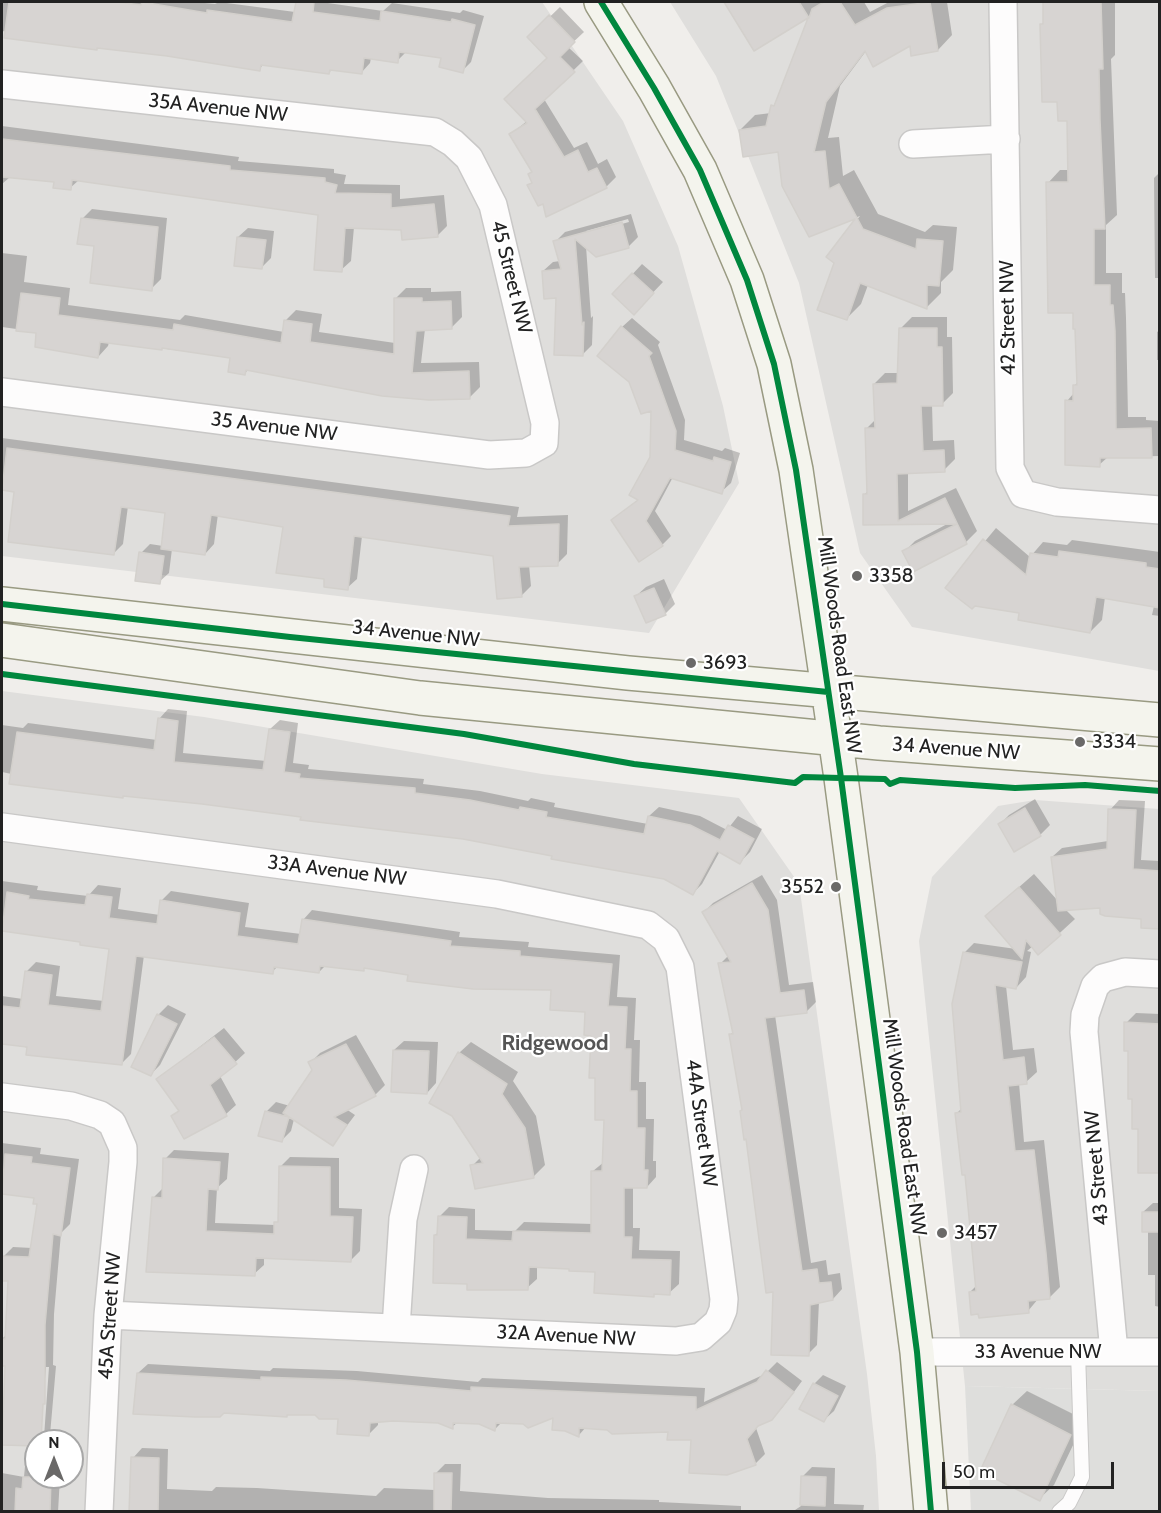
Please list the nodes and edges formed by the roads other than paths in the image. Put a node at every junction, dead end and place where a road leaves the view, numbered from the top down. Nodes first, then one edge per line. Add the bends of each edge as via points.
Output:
1 (601, 2) edge
2 (1003, 2) edge
3 (2, 84) edge
4 (435, 132) joint
5 (1006, 139) junction
6 (912, 144) dead end
7 (2, 392) edge
8 (544, 443) joint
9 (1160, 510) edge
10 (2, 604) edge
11 (2, 640) edge
12 (828, 692) junction
13 (1160, 720) edge
14 (836, 739) junction
15 (1160, 764) edge
16 (2, 827) edge
17 (666, 939) joint
18 (1160, 974) edge
19 (2, 1097) edge
20 (414, 1169) dead end
21 (723, 1310) joint
22 (108, 1315) junction
23 (396, 1328) junction
24 (917, 1352) junction
25 (1078, 1352) junction
26 (1114, 1352) junction
27 (1160, 1352) edge
28 (99, 1512) edge
29 (931, 1512) edge
30 (1059, 1512) edge

1 - 12 main road, Mill Woods Road East NW via 700,170 729,233 765,331 791,443
2 - 5 street, 42 Street NW
3 - 4 street, 35A Avenue NW
4 - 8 street, 45 Street NW via 469,158 493,206 545,423
5 - 6 street
5 - 9 street, 42 Street NW via 1010,468 1023,494 1057,502
7 - 8 street, 35 Avenue NW via 489,454 526,453
10 - 12 main road, 34 Avenue NW via 302,639
11 - 14 main road, 34 Avenue NW via 420,698
12 - 13 main road, 34 Avenue NW
12 - 14 main road, Mill Woods Road East NW
14 - 15 main road, 34 Avenue NW
14 - 24 main road, Mill Woods Road East NW
16 - 17 street, 33A Avenue NW via 460,887 648,925
17 - 21 street, 44A Street NW via 680,967
18 - 26 street, 43 Street NW via 1114,973 1095,986 1088,1000 1084,1032
19 - 22 street, 45A Street NW via 87,1109 112,1123 123,1148 123,1162
20 - 23 street via 403,1219
21 - 23 street, 32A Avenue NW via 718,1322 701,1336 676,1341
22 - 23 street, 32A Avenue NW
22 - 28 street, 45A Street NW
24 - 25 street, 33 Avenue NW
24 - 29 main road, Mill Woods Road East NW
25 - 26 street, 33 Avenue NW
25 - 30 lane via 1082,1477 1069,1503
26 - 27 street, 33 Avenue NW

